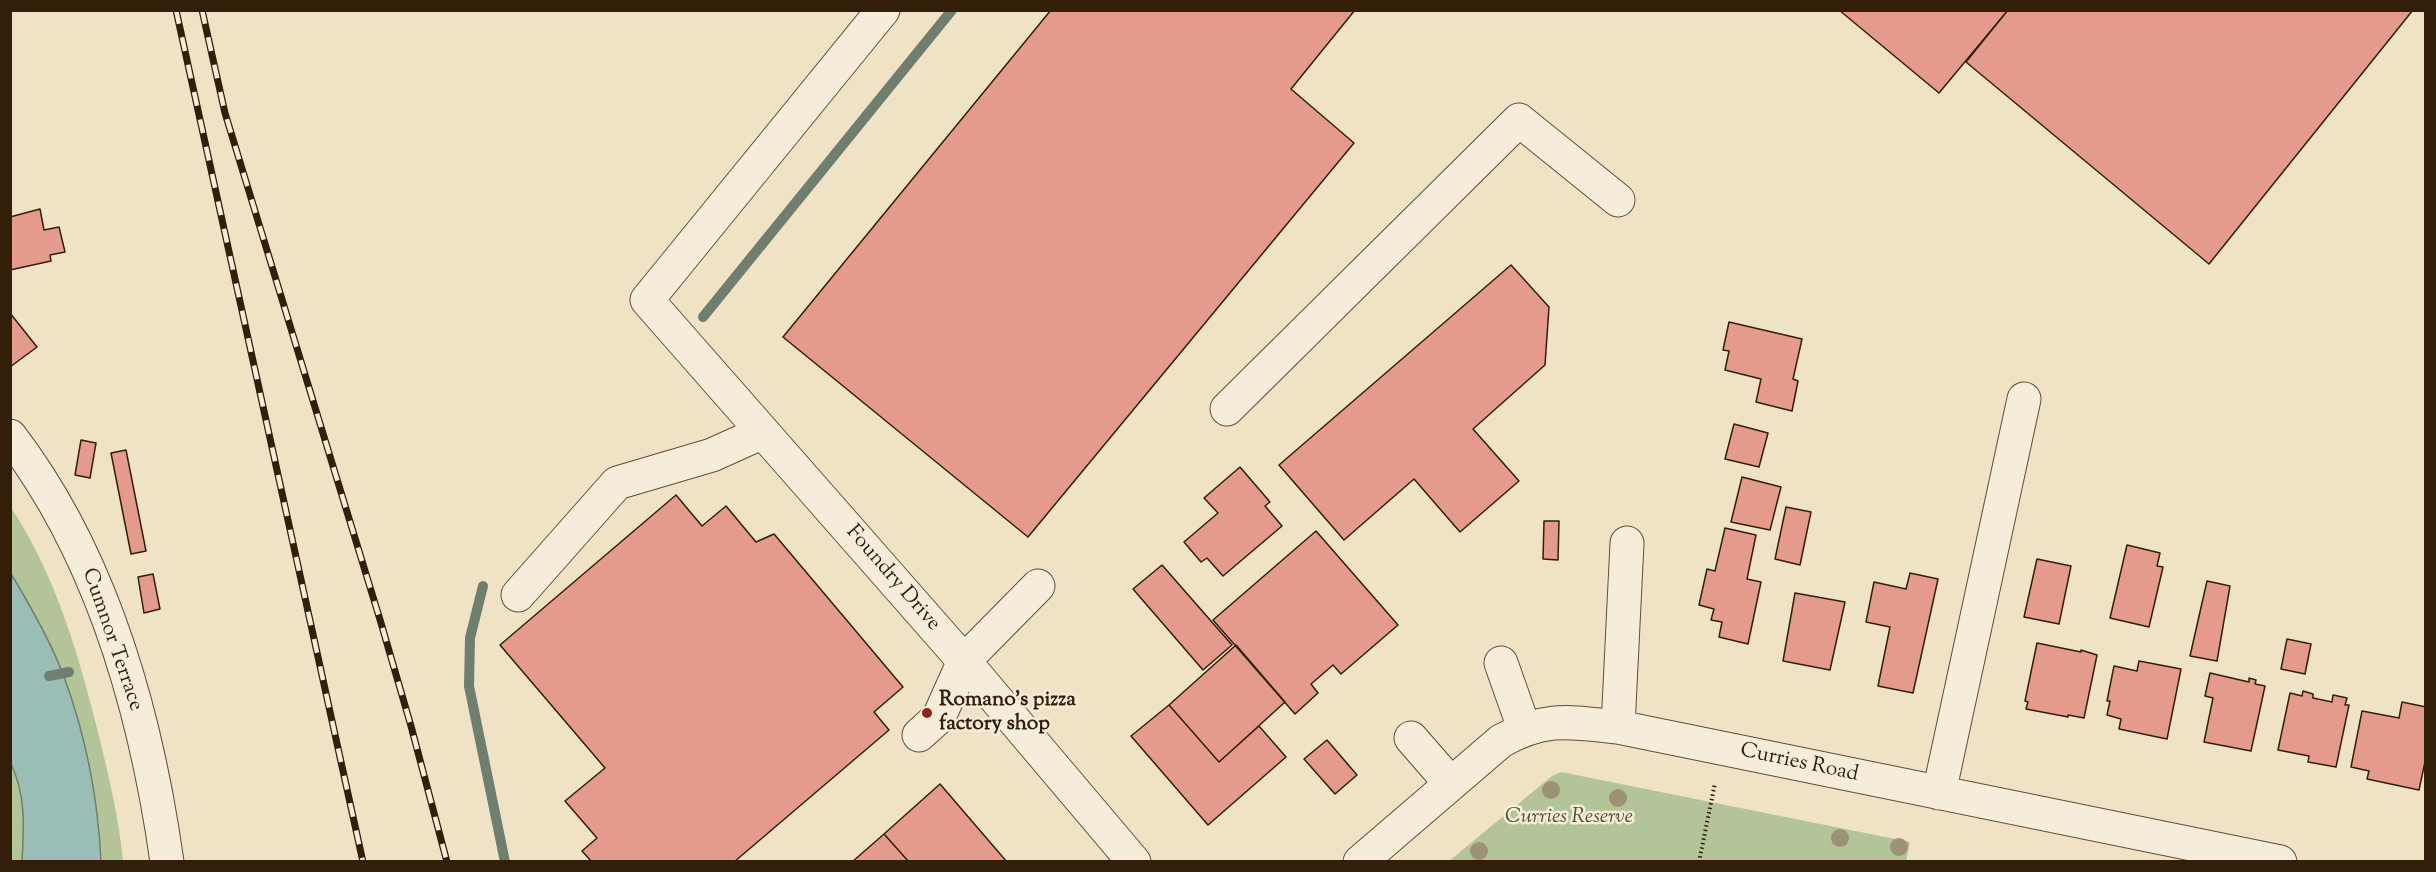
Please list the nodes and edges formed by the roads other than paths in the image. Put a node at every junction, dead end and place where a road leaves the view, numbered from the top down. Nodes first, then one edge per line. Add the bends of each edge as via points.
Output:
1 (883, 10) edge
2 (1618, 200) dead end
3 (2024, 399) dead end
4 (1227, 409) dead end
5 (763, 432) junction
6 (10, 436) edge
7 (1627, 543) dead end
8 (1038, 586) dead end
9 (518, 595) dead end
10 (964, 661) junction
11 (1501, 663) dead end
12 (1618, 727) junction
13 (1524, 728) junction
14 (919, 735) dead end
15 (1411, 738) dead end
16 (1451, 784) junction
17 (1939, 793) junction
18 (167, 861) edge
19 (1134, 861) edge
20 (1360, 861) edge
21 (2280, 861) edge

1 - 5 street, Foundry Drive via 647,300
2 - 4 street via 1519,120
3 - 17 street
5 - 9 street via 712,455 617,483
5 - 10 street, Foundry Drive
6 - 18 street, Cumnor Terrace via 57,504 90,572 140,723
7 - 12 street
8 - 10 street
10 - 14 street via 939,717
10 - 19 street, Foundry Drive
11 - 13 street
12 - 13 street, Curries Road via 1563,721
12 - 17 street, Curries Road
13 - 16 street, Curries Road via 1502,741
15 - 16 street
16 - 20 street, Curries Road
17 - 21 street, Curries Road

